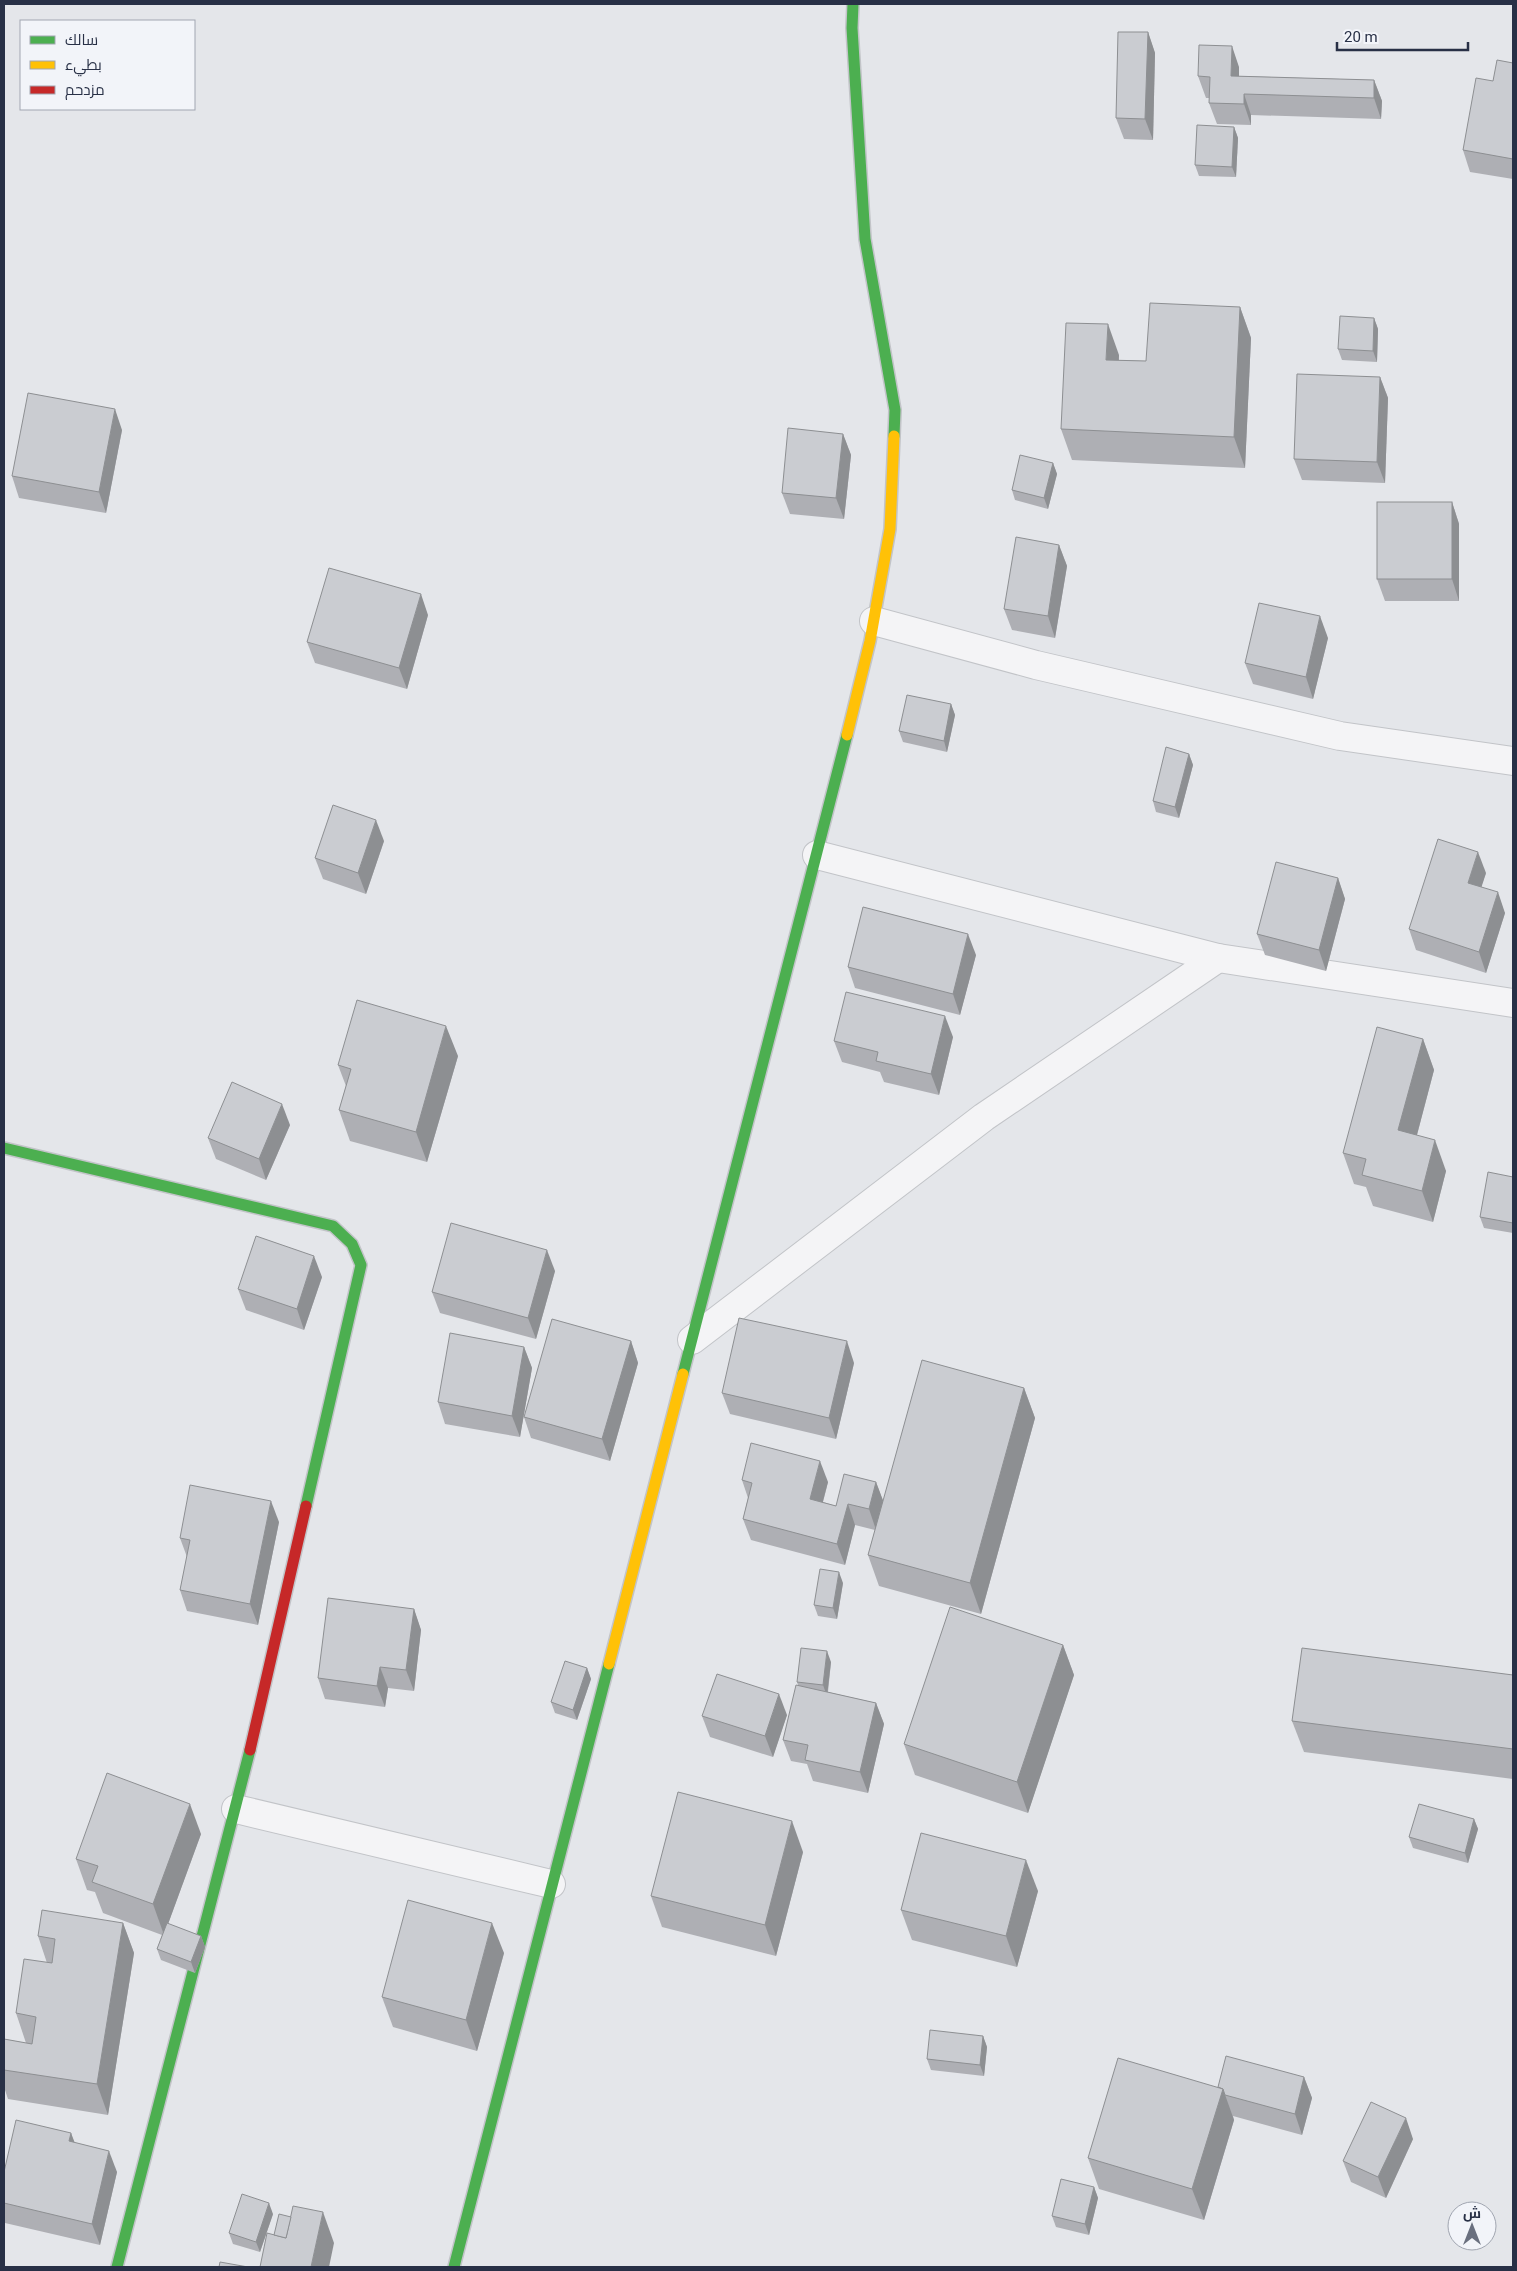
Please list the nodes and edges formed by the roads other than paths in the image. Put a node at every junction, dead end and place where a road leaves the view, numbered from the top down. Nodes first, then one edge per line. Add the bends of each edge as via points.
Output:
1 (853, 4) edge
2 (874, 621) junction
3 (1513, 761) edge
4 (817, 855) junction
5 (1218, 958) junction
6 (1513, 1003) edge
7 (4, 1148) edge
8 (692, 1340) junction
9 (236, 1809) junction
10 (552, 1884) junction
11 (117, 2267) edge
12 (454, 2267) edge

1 - 2 street via 865,239 895,410 890,529
2 - 3 street via 1036,665 1340,736
2 - 4 street
4 - 5 street
4 - 8 street
5 - 6 street
5 - 8 street via 984,1117
7 - 9 street via 333,1226 352,1244 361,1265
8 - 10 street
9 - 10 street
9 - 11 street
10 - 12 street

